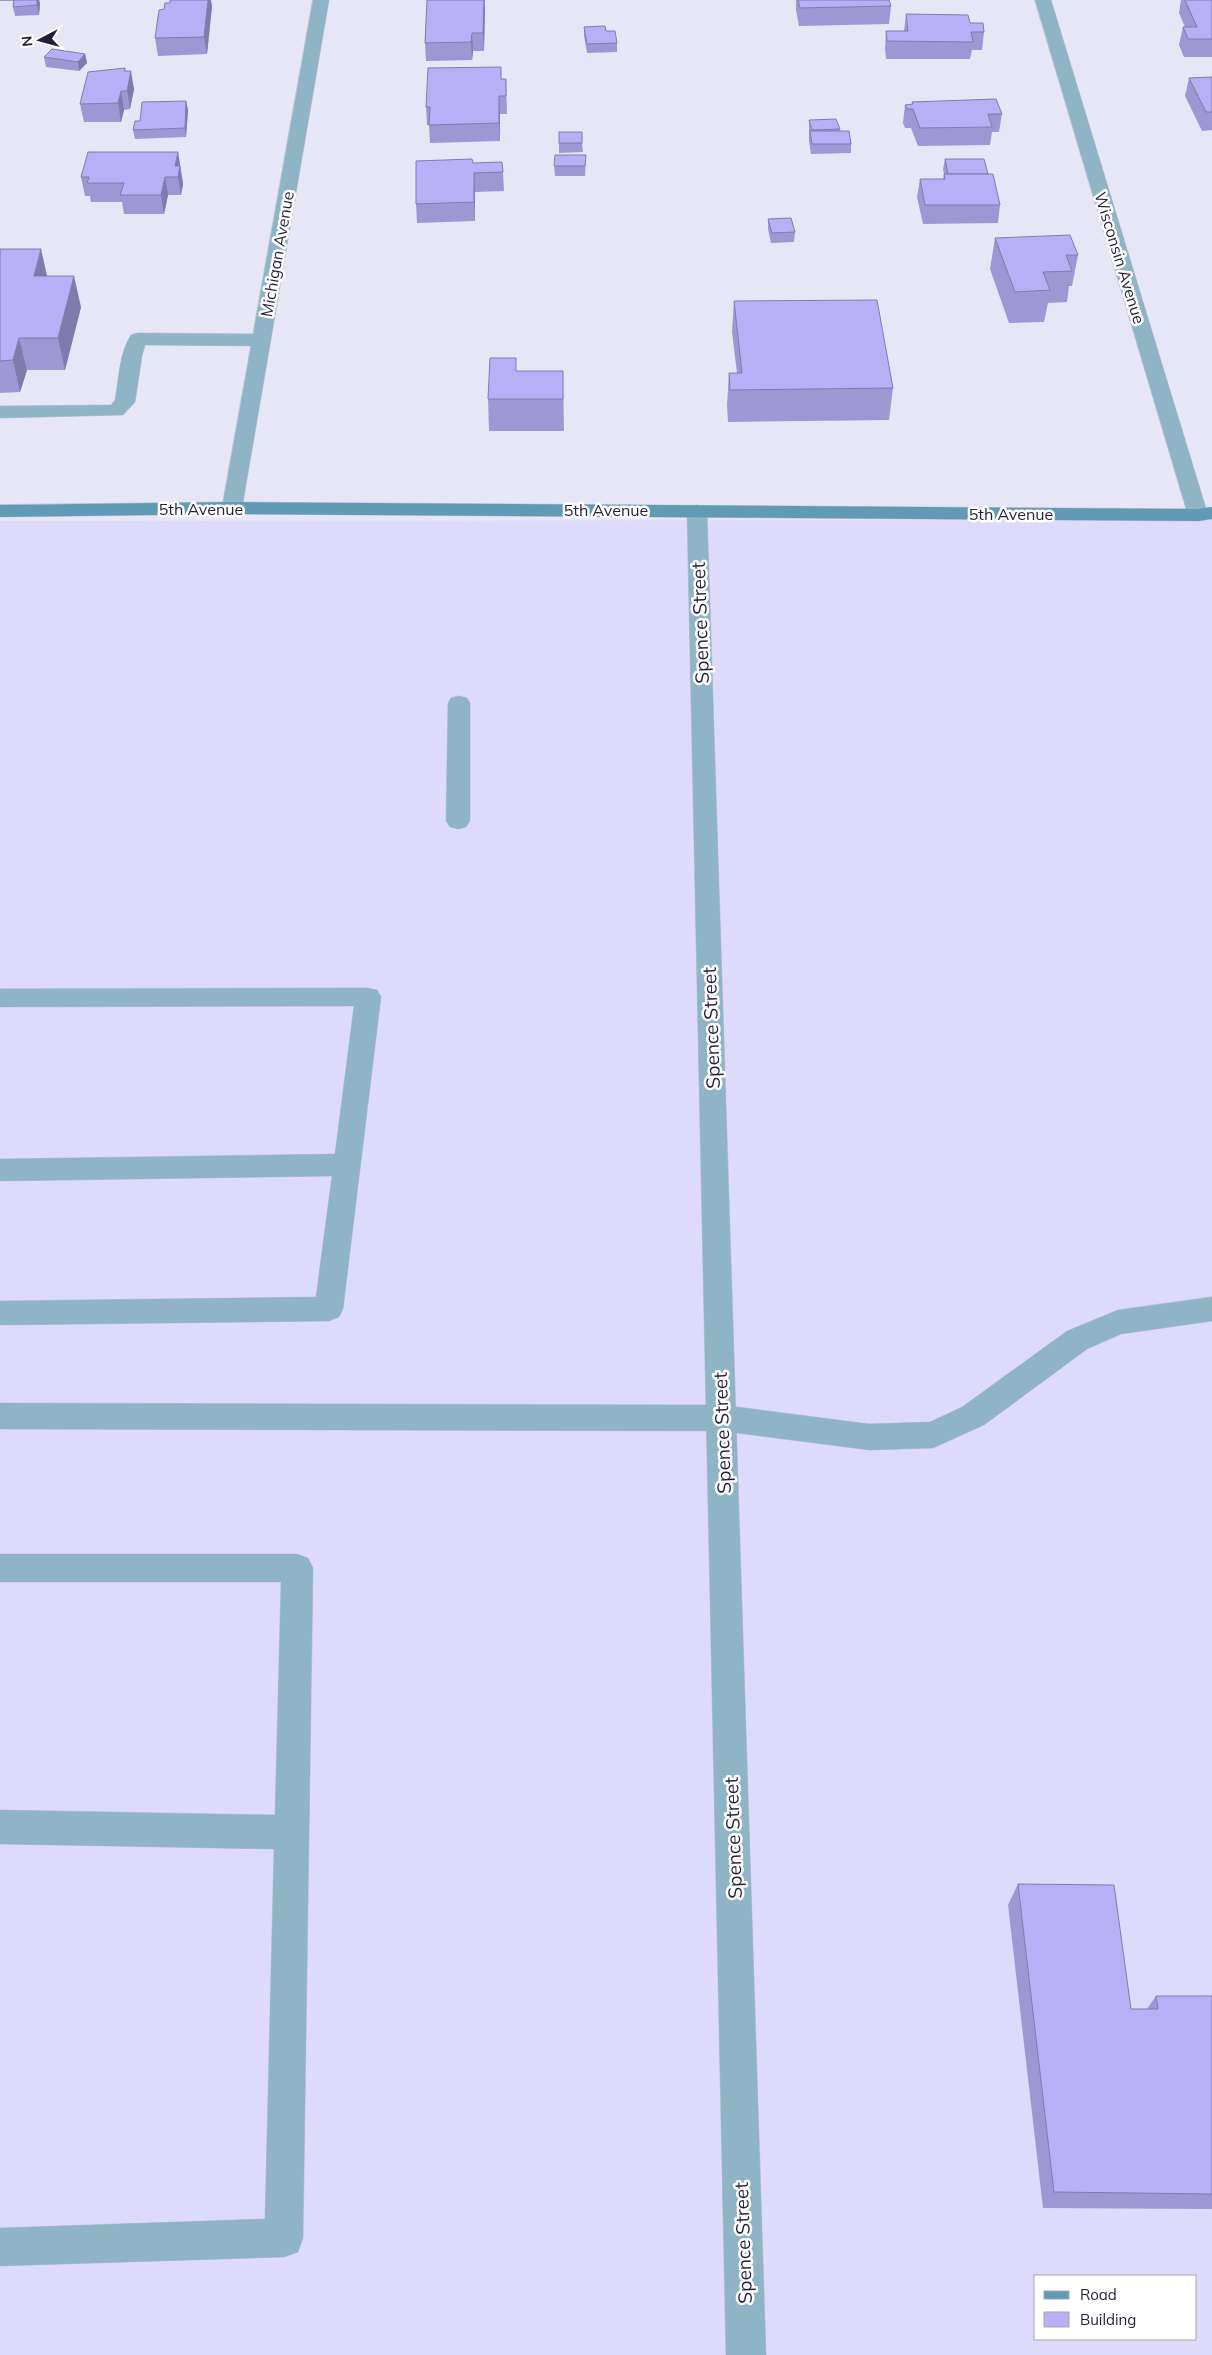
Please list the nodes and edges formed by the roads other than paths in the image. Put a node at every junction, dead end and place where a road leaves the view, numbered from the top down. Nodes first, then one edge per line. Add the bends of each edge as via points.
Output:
1 (321, 0) edge
2 (1043, 0) edge
3 (262, 340) junction
4 (0, 412) edge
5 (232, 508) junction
6 (0, 510) edge
7 (697, 511) junction
8 (1205, 514) edge
9 (459, 704) dead end
10 (458, 821) dead end
11 (0, 998) edge
12 (348, 1165) junction
13 (0, 1170) edge
14 (1212, 1309) edge
15 (0, 1313) edge
16 (0, 1416) edge
17 (722, 1418) junction
18 (0, 1568) edge
19 (0, 1827) edge
20 (292, 1832) junction
21 (0, 2247) edge
22 (746, 2355) edge

1 - 3 street, Michigan Avenue
2 - 8 street, Wisconsin Avenue
3 - 4 street via 138,339 125,402 116,411
3 - 5 street, Michigan Avenue
5 - 6 main road, 5th Avenue
5 - 7 main road, 5th Avenue
7 - 8 main road, 5th Avenue
7 - 17 street, Spence Street
9 - 10 street
11 - 12 street via 368,997
12 - 13 street
12 - 15 street via 329,1309
14 - 17 street via 1118,1322 1077,1340 973,1416 933,1435 869,1437
16 - 17 street
17 - 22 street, Spence Street
18 - 20 street via 297,1568
19 - 20 street
20 - 21 street via 284,2238

